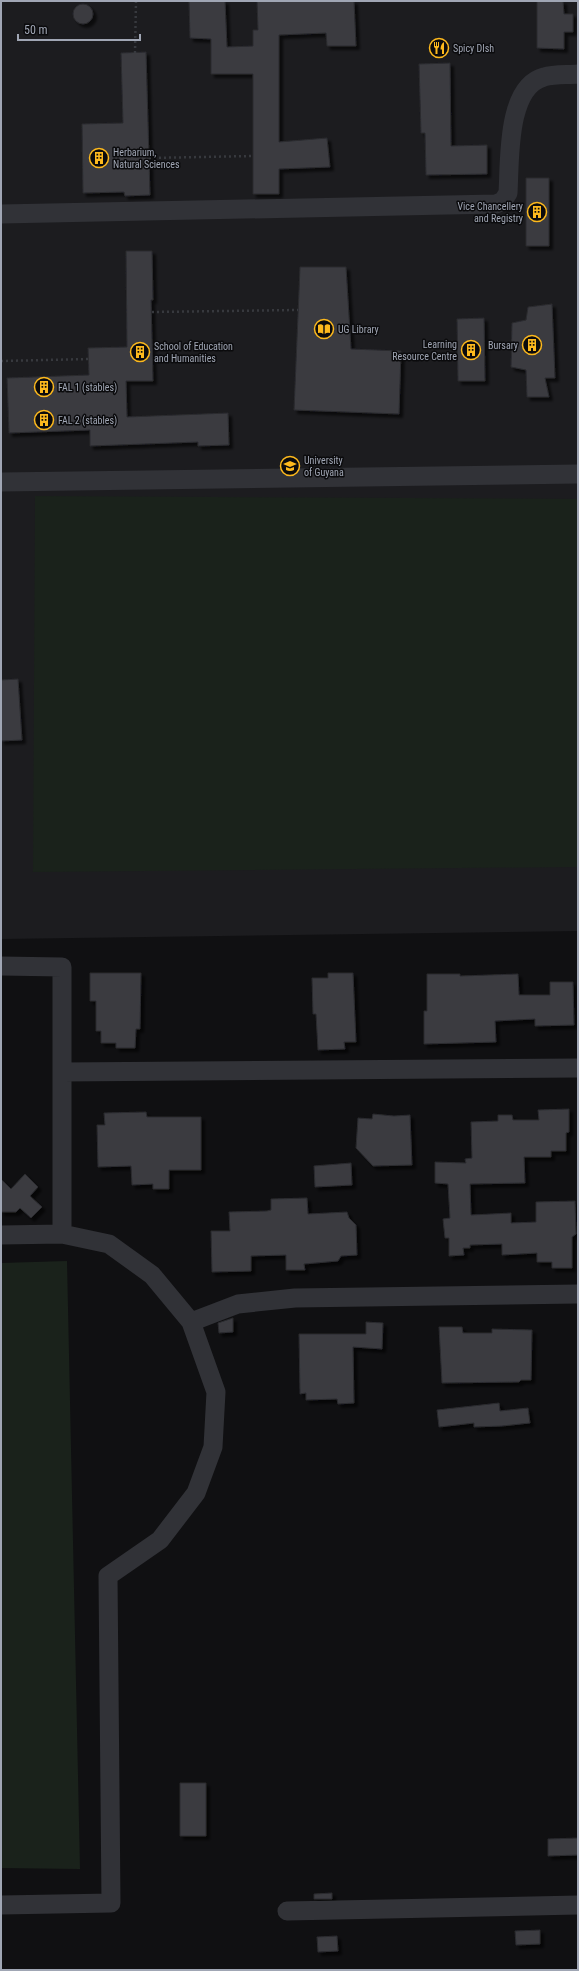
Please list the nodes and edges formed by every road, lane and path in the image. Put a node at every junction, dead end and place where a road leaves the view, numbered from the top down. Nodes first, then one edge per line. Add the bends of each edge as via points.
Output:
1 (136, 1) edge
2 (135, 53) dead end
3 (578, 74) edge
4 (253, 156) dead end
5 (148, 158) dead end
6 (1, 214) edge
7 (298, 310) dead end
8 (152, 312) dead end
9 (89, 359) dead end
10 (1, 361) edge
11 (578, 474) edge
12 (1, 482) edge
13 (1, 966) edge
14 (578, 1068) edge
15 (62, 1072) junction
16 (62, 1234) junction
17 (1, 1235) edge
18 (578, 1294) edge
19 (191, 1322) junction
20 (1, 1905) edge
21 (578, 1905) edge
22 (287, 1911) dead end

1 - 2 path
3 - 6 street via 544,77 530,84 521,98 512,130 508,194 503,201 496,204
4 - 5 path
7 - 8 path
9 - 10 path
11 - 12 street
13 - 15 street via 62,967
14 - 15 street
15 - 16 street
16 - 17 street
16 - 19 street via 109,1244 152,1275
18 - 19 street via 296,1298 238,1304
19 - 20 street via 216,1392 213,1447 196,1493 160,1540 108,1576 112,1903
21 - 22 street

